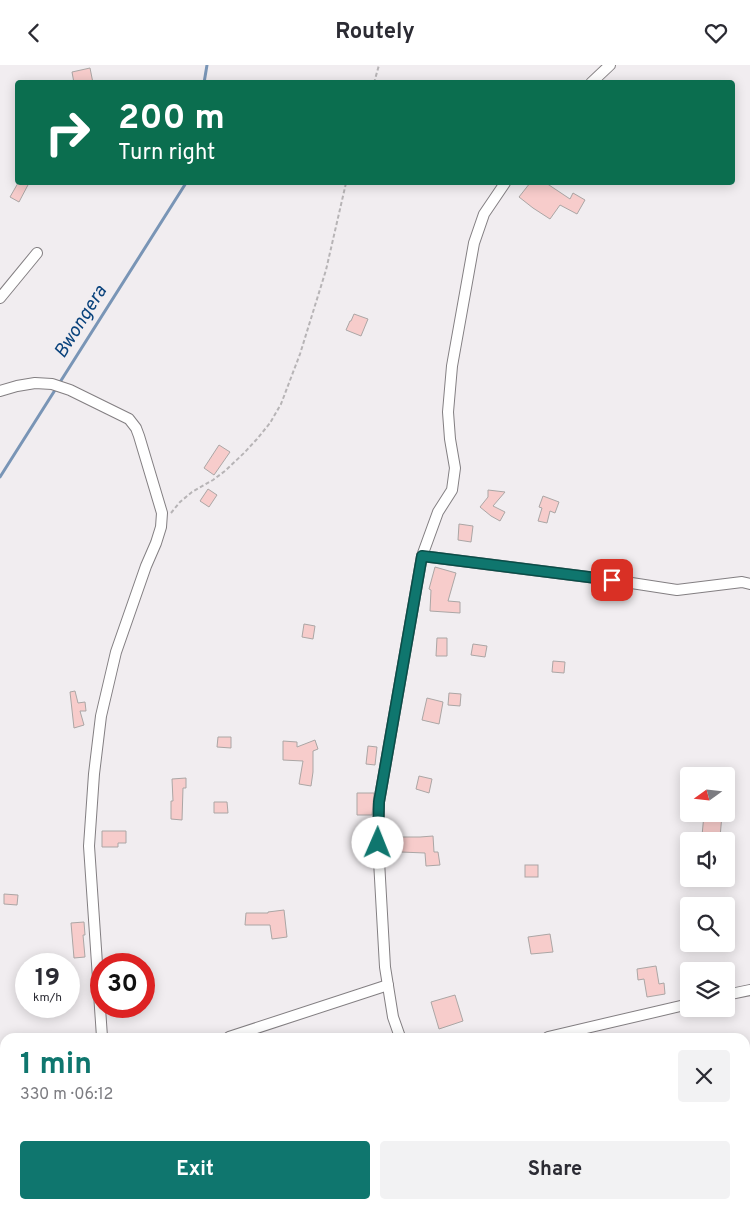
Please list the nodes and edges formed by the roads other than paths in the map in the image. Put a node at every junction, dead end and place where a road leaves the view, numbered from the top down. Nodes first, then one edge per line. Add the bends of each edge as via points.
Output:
1 (610, 65) edge
2 (594, 80) edge
3 (504, 185) edge
4 (36, 253) dead end
5 (0, 298) edge
6 (0, 391) edge
7 (422, 556) junction
8 (750, 584) edge
9 (388, 985) junction
10 (750, 990) edge
11 (735, 993) edge
12 (680, 1007) edge
13 (102, 1033) edge
14 (241, 1033) edge
15 (399, 1033) edge
16 (585, 1033) edge

1 - 2 street
3 - 7 street via 484,214 474,243 451,375 448,412 455,468 452,490 438,512
4 - 5 street
6 - 13 street via 35,383 52,384 70,389 129,419 139,436 162,513 156,543 116,652 101,715 94,774 89,846
7 - 8 street via 677,590 742,582
7 - 9 street via 379,802 378,843
9 - 14 street
9 - 15 street
10 - 11 street
12 - 16 street

